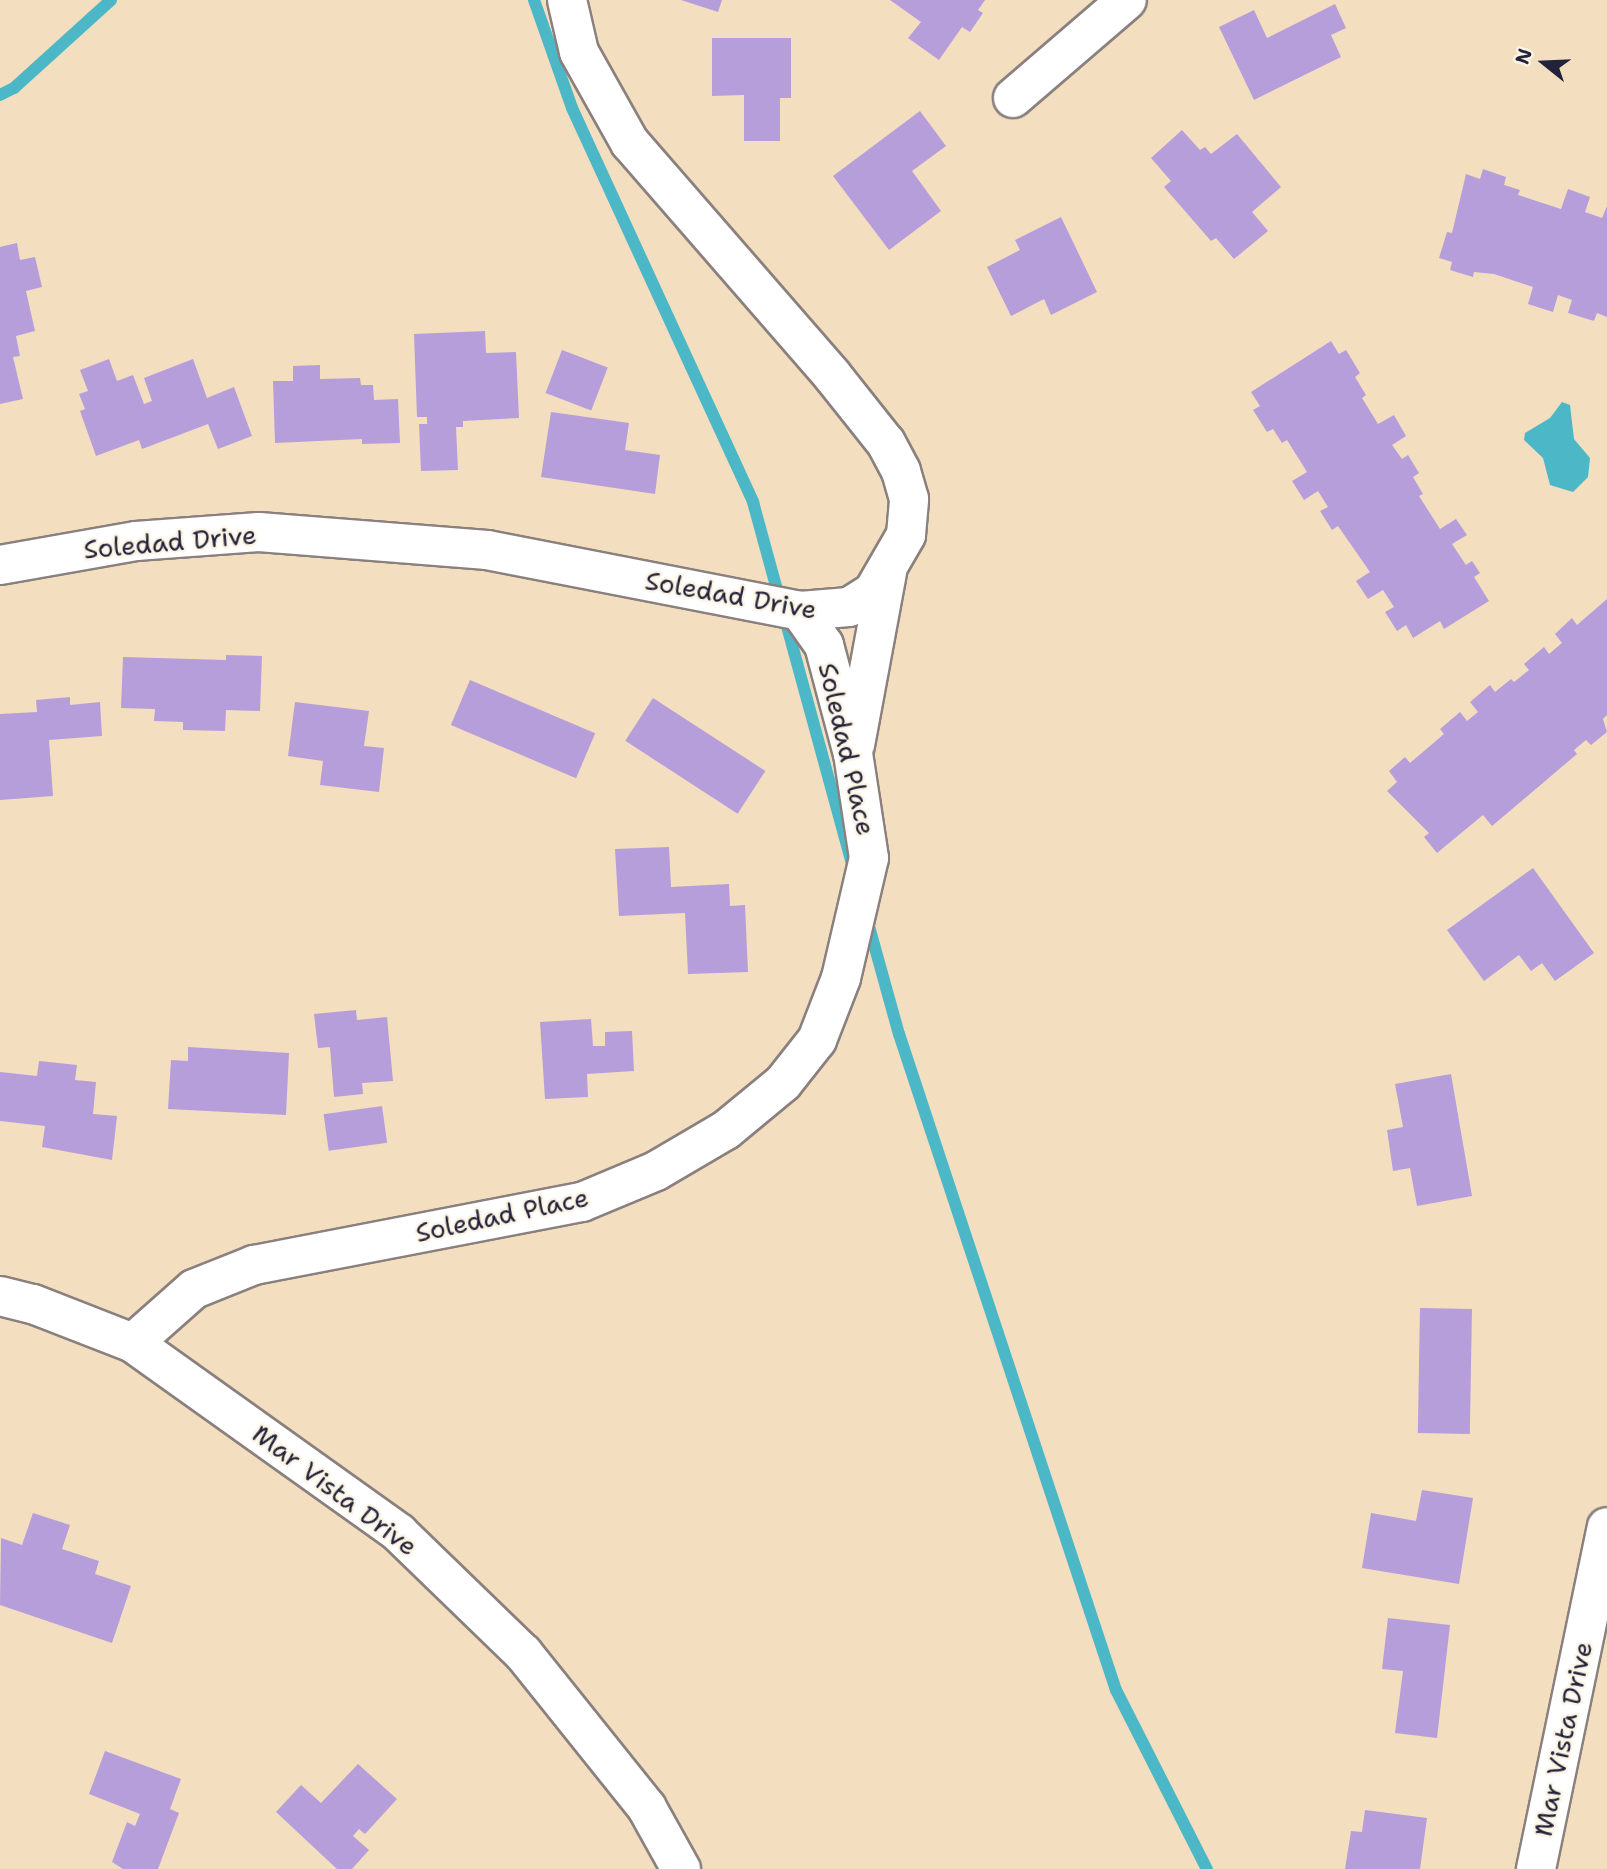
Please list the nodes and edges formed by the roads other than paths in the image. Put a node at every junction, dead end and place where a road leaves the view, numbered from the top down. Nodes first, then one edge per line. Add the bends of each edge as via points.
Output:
1 (568, 0) edge
2 (1127, 0) edge
3 (1013, 98) dead end
4 (0, 565) edge
5 (887, 572) junction
6 (800, 611) junction
7 (853, 754) junction
8 (0, 1296) edge
9 (133, 1343) junction
10 (1607, 1527) edge
11 (681, 1869) edge
12 (1536, 1869) edge

1 - 5 street, Soledad Drive via 579,52 630,143 887,443 909,499 906,535
2 - 3 street
4 - 6 street, Soledad Drive via 136,541 260,532 487,550
5 - 6 street, Soledad Drive via 873,592 849,607
5 - 7 street
6 - 7 street, Soledad Place via 824,645
7 - 9 street, Soledad Place via 869,858 841,978 817,1040 783,1083 726,1130 656,1171 582,1202 254,1265 194,1289
8 - 9 street, Mar Vista Drive
9 - 11 street, Mar Vista Drive via 399,1533 523,1653 647,1808
10 - 12 street, Mar Vista Drive

